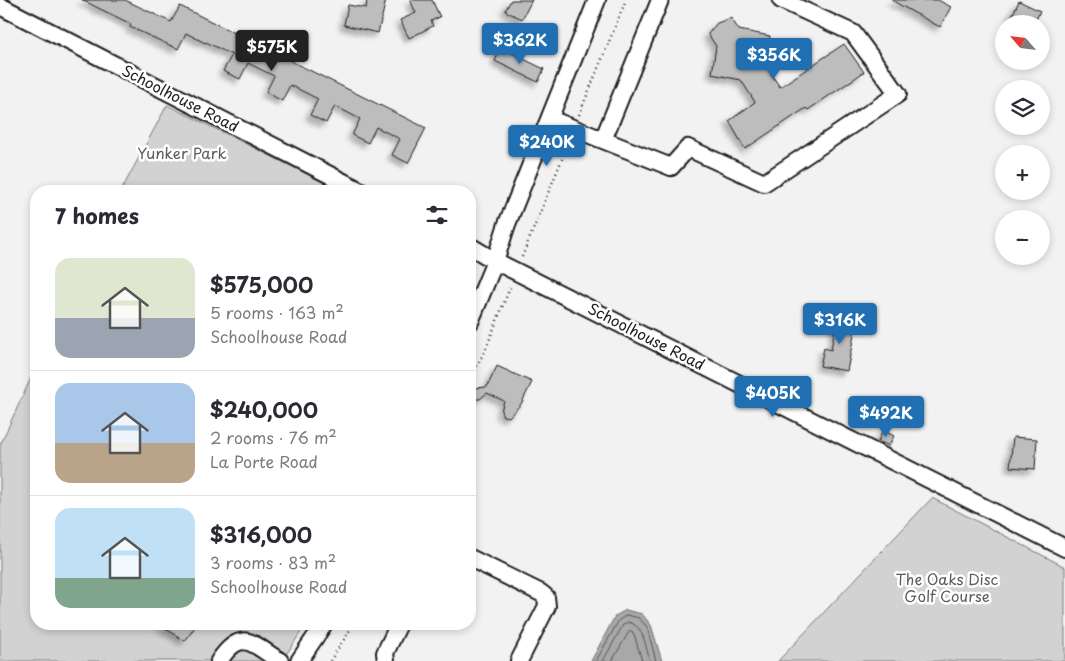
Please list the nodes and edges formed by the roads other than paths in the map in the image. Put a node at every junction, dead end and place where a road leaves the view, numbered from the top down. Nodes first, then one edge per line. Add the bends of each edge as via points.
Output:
1 (598, 0) edge
2 (660, 0) edge
3 (781, 0) edge
4 (0, 6) edge
5 (550, 119) junction
6 (603, 140) junction
7 (349, 185) edge
8 (476, 250) edge
9 (495, 261) junction
10 (476, 307) edge
11 (1065, 548) edge
12 (476, 561) edge
13 (320, 630) edge
14 (397, 630) edge
15 (219, 661) edge
16 (280, 661) edge
17 (298, 661) edge
18 (386, 661) edge
19 (520, 661) edge

1 - 5 street
2 - 6 street
3 - 6 street via 853,33 898,94 764,183 688,148 671,167
4 - 7 street, Schoolhouse Road
5 - 6 street
5 - 9 street
8 - 9 street, Schoolhouse Road
9 - 10 street
9 - 11 street, Schoolhouse Road
12 - 19 street via 546,597 547,606
13 - 17 street
14 - 18 street via 385,653
15 - 16 street via 231,645 247,641

